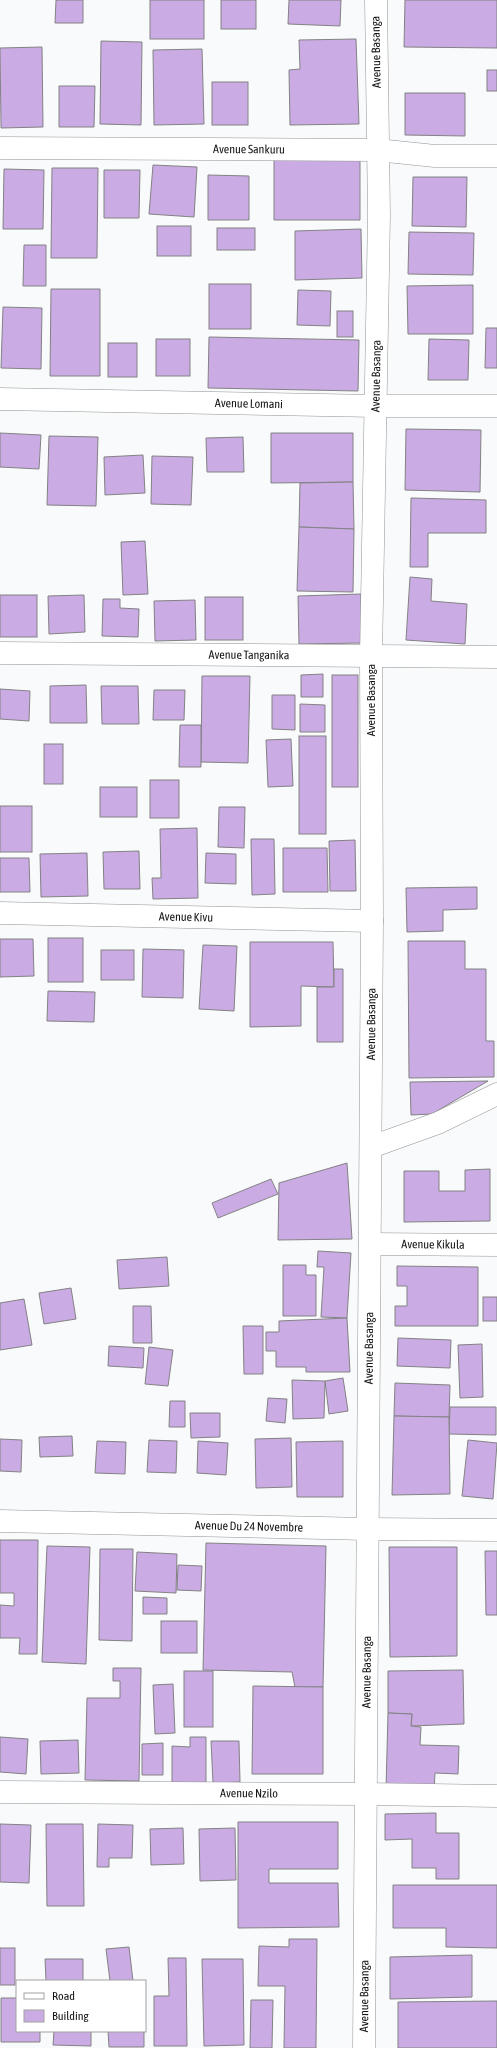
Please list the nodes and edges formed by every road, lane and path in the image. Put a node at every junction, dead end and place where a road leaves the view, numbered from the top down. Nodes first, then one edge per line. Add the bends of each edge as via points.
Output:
1 (376, 0) edge
2 (0, 148) edge
3 (377, 150) junction
4 (497, 156) edge
5 (0, 399) edge
6 (376, 406) junction
7 (497, 406) edge
8 (0, 653) edge
9 (371, 656) junction
10 (497, 657) edge
11 (0, 913) edge
12 (372, 921) junction
13 (497, 1094) edge
14 (371, 1147) junction
15 (370, 1244) junction
16 (497, 1245) edge
17 (0, 1521) edge
18 (368, 1530) junction
19 (497, 1530) edge
20 (0, 1792) edge
21 (366, 1794) junction
22 (497, 1796) edge
23 (364, 2048) edge

1 - 3 street, Avenue Basanga
2 - 3 street, Avenue Sankuru
3 - 4 street, Avenue Sankuru via 435,156
3 - 6 street, Avenue Basanga via 379,215
5 - 6 street, Avenue Lomani
6 - 7 street, Avenue Lomani
6 - 9 street, Avenue Basanga
8 - 9 street, Avenue Tanganika
9 - 10 street, Avenue Tanganika
9 - 12 street, Avenue Basanga
11 - 12 street, Avenue Kivu
12 - 14 street, Avenue Basanga
13 - 14 street via 438,1123
14 - 15 street, Avenue Basanga
15 - 16 street, Avenue Kikula
15 - 18 street, Avenue Basanga
17 - 18 street, Avenue Du 24 Novembre
18 - 19 street, Avenue Du 24 Novembre
18 - 21 street, Avenue Basanga
20 - 21 street, Avenue Nzilo
21 - 22 street, Avenue Nzilo
21 - 23 street, Avenue Basanga

